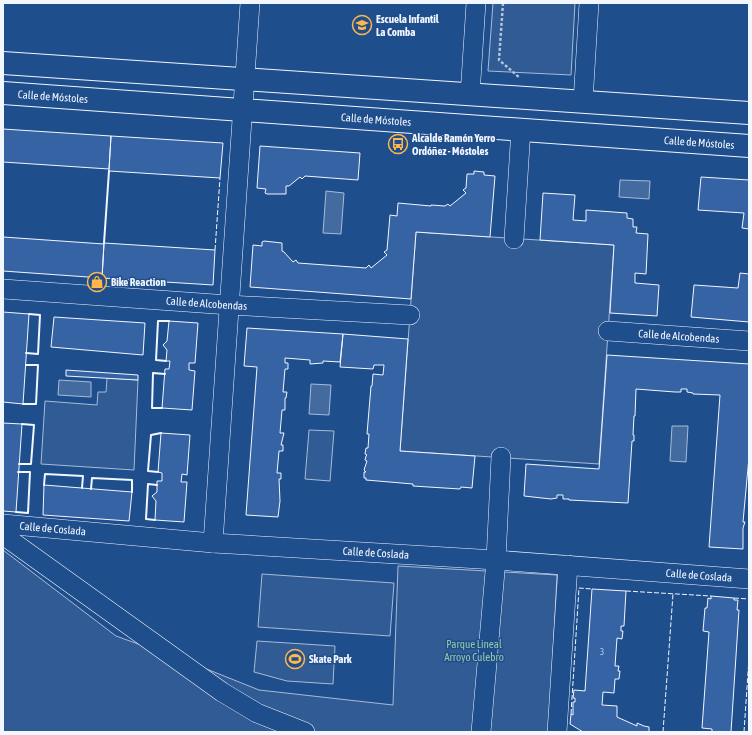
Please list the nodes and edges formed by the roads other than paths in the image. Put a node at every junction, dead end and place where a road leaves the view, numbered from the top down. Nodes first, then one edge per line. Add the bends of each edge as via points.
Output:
1 (250, 3) edge
2 (476, 3) edge
3 (589, 3) edge
4 (3, 63) edge
5 (244, 80) junction
6 (3, 93) edge
7 (470, 94) junction
8 (583, 102) junction
9 (242, 109) junction
10 (749, 113) edge
11 (521, 129) junction
12 (749, 146) edge
13 (514, 239) dead end
14 (3, 289) edge
15 (229, 305) junction
16 (410, 316) dead end
17 (608, 330) dead end
18 (749, 341) edge
19 (501, 457) dead end
20 (3, 524) edge
21 (3, 535) edge
22 (213, 543) junction
23 (496, 560) junction
24 (568, 565) junction
25 (749, 579) edge
26 (305, 732) edge
27 (480, 732) edge
28 (557, 732) edge

1 - 5 street
2 - 7 street
3 - 8 street
4 - 5 main road
5 - 7 main road
5 - 9 street
6 - 9 main road, Calle de Móstoles
7 - 8 main road
8 - 10 main road
9 - 11 main road, Calle de Móstoles
9 - 15 street
11 - 12 main road, Calle de Móstoles
11 - 13 street
14 - 15 street, Calle de Alcobendas
15 - 16 street, Calle de Alcobendas
15 - 22 street
17 - 18 street, Calle de Alcobendas
19 - 23 street
20 - 22 street, Calle de Coslada
21 - 26 street via 222,692 257,713
22 - 23 street, Calle de Coslada
23 - 24 street, Calle de Coslada
23 - 27 street
24 - 25 street, Calle de Coslada
24 - 28 street

